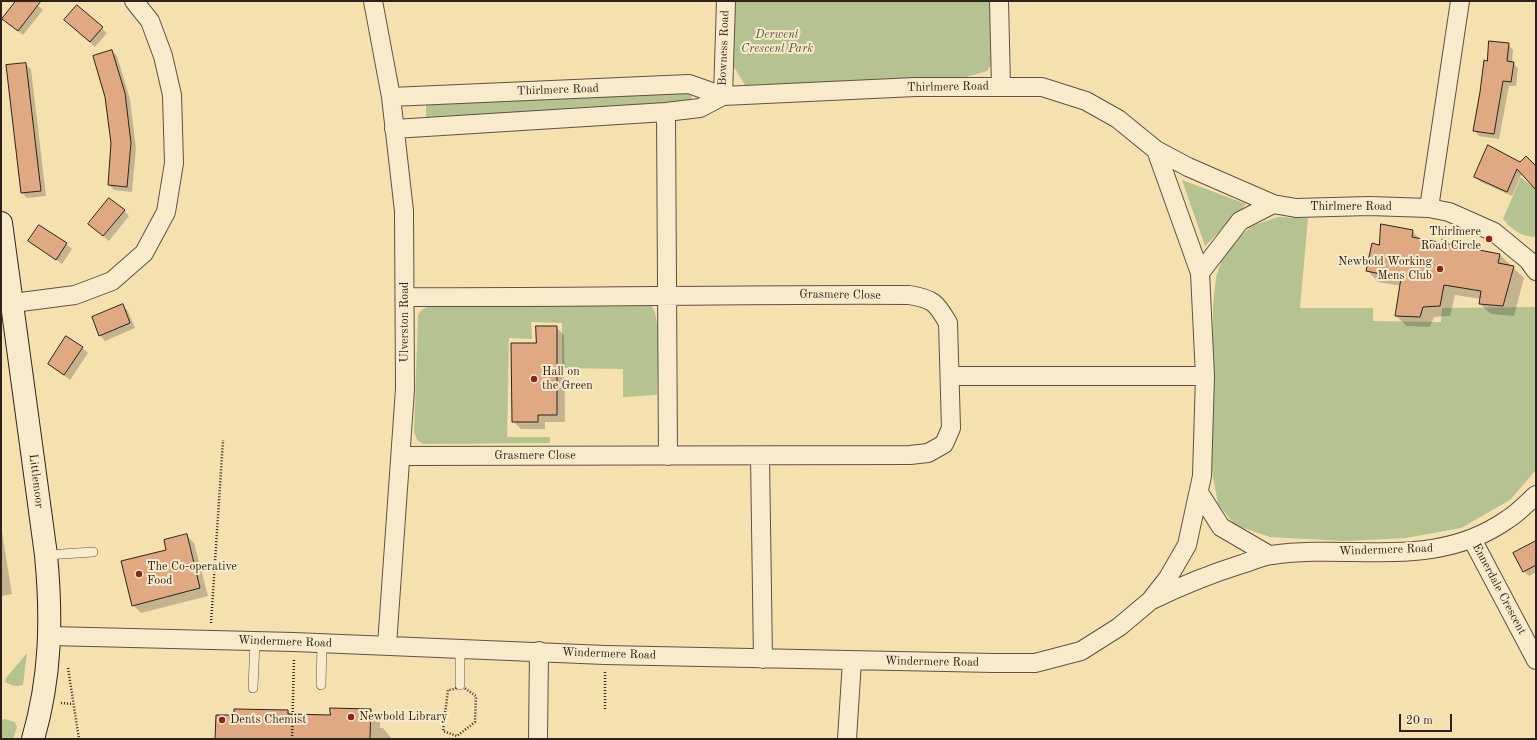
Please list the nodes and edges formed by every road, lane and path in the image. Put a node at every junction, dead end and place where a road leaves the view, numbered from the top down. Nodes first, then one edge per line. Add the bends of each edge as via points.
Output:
1 (134, 1) edge
2 (373, 1) edge
3 (726, 1) edge
4 (999, 1) edge
5 (1460, 1) edge
6 (1001, 87) junction
7 (722, 96) junction
8 (391, 97) junction
9 (666, 112) junction
10 (394, 129) junction
11 (1156, 150) junction
12 (1273, 204) junction
13 (1429, 208) junction
14 (1, 223) edge
15 (1533, 261) edge
16 (1200, 273) junction
17 (405, 297) junction
18 (666, 297) junction
19 (13, 303) junction
20 (950, 376) junction
21 (1204, 376) junction
22 (223, 440) dead end
23 (401, 456) junction
24 (668, 456) junction
25 (760, 457) junction
26 (1200, 494) junction
27 (1536, 496) edge
28 (1472, 539) junction
29 (93, 552) dead end
30 (46, 555) junction
31 (1269, 555) junction
32 (1150, 601) junction
33 (50, 636) junction
34 (210, 639) junction
35 (255, 641) junction
36 (294, 642) junction
37 (322, 643) junction
38 (386, 645) junction
39 (460, 648) junction
40 (538, 651) junction
41 (605, 655) junction
42 (763, 659) junction
43 (1536, 660) edge
44 (852, 661) junction
45 (68, 667) dead end
46 (321, 685) dead end
47 (460, 685) junction
48 (254, 688) dead end
49 (62, 703) dead end
50 (73, 704) junction
51 (605, 709) dead end
52 (33, 739) edge
53 (79, 739) edge
54 (292, 739) edge
55 (538, 739) edge
56 (847, 739) edge

1 - 19 street via 150,21 163,56 172,95 174,164 166,212 144,253 112,281 74,295
2 - 8 street, Ulverston Road
3 - 7 street, Bowness Road
4 - 6 street
5 - 13 street
6 - 7 street, Thirlmere Road via 915,87
6 - 11 street, Thirlmere Road via 1042,87 1086,101 1118,118
7 - 8 street, Thirlmere Road via 690,84
7 - 9 street, Thirlmere Road via 700,108
8 - 10 street, Ulverston Road
9 - 10 street, Thirlmere Road
9 - 18 street
10 - 17 street, Ulverston Road via 404,211
11 - 12 street, Thirlmere Road via 1188,167
11 - 16 street
12 - 13 street, Thirlmere Road via 1296,208
12 - 16 street via 1240,221
13 - 15 street, Thirlmere Road via 1449,212 1494,232
14 - 19 main road, Littlemoor
16 - 21 street
17 - 18 street, Grasmere Close
17 - 23 street, Ulverston Road via 405,389
18 - 20 street, Grasmere Close via 787,294 909,295 929,298 941,309 948,323
18 - 24 street
19 - 30 main road, Littlemoor
20 - 21 street
20 - 25 street, Grasmere Close via 951,428 944,444 928,453
21 - 26 street, Windermere Road
22 - 34 path
23 - 24 street, Grasmere Close
23 - 38 street, Ulverston Road
24 - 25 street, Grasmere Close
25 - 42 street
26 - 31 street via 1221,527
26 - 32 street, Windermere Road via 1186,545 1168,578
27 - 28 street, Windermere Road via 1508,520
28 - 31 street, Windermere Road via 1431,550 1377,553 1296,552
28 - 43 street, Ennerdale Crescent
29 - 30 lane
30 - 33 main road, Littlemoor via 50,595
31 - 32 street, Windermere Road via 1200,578
32 - 44 street, Windermere Road via 1119,627 1082,651 1035,663
33 - 34 street, Windermere Road
33 - 52 main road, Littlemoor via 45,688
34 - 35 street, Windermere Road
35 - 36 street, Windermere Road
35 - 48 lane
36 - 37 street, Windermere Road
36 - 54 path
37 - 38 street, Windermere Road
37 - 46 lane
38 - 39 street, Windermere Road
39 - 40 street, Windermere Road
39 - 47 lane
40 - 41 street, Windermere Road
40 - 55 street
41 - 42 street, Windermere Road
41 - 51 path
42 - 44 street, Windermere Road
44 - 56 street
45 - 50 path
47 - 47 path via 476,696 475,722 457,736 442,731 448,690
49 - 50 path
50 - 53 path

